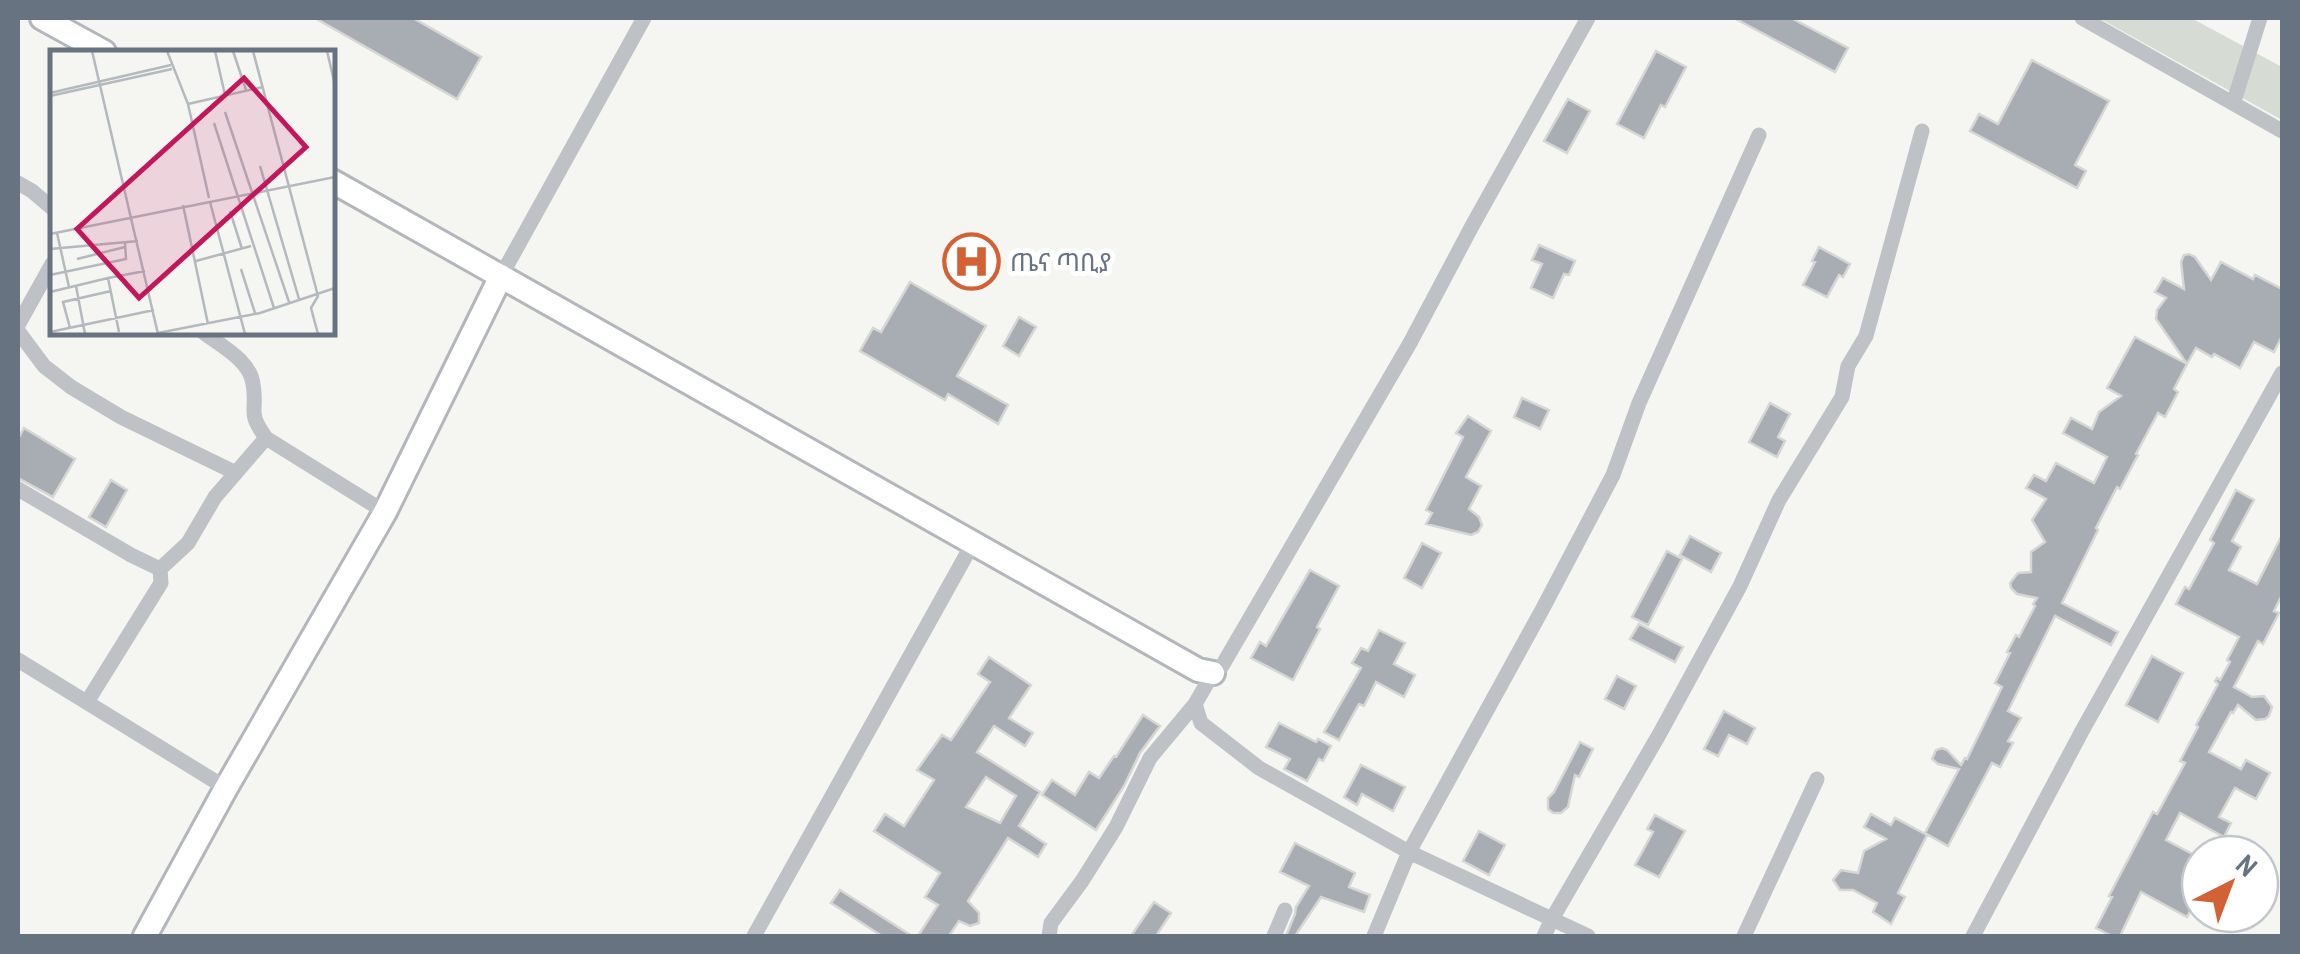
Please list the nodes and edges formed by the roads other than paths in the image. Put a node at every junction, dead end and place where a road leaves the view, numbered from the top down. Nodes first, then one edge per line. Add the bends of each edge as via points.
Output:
1 (42, 18) edge
2 (644, 18) edge
3 (1588, 18) edge
4 (2082, 18) edge
5 (2260, 18) edge
6 (100, 50) edge
7 (2234, 101) junction
8 (2282, 130) edge
9 (1922, 131) dead end
10 (1759, 134) dead end
11 (18, 183) edge
12 (335, 183) edge
13 (50, 206) edge
14 (50, 268) edge
15 (501, 276) junction
16 (18, 328) edge
17 (207, 335) edge
18 (2282, 373) edge
19 (266, 438) junction
20 (236, 472) junction
21 (18, 489) edge
22 (385, 512) junction
23 (973, 543) junction
24 (160, 569) junction
25 (18, 660) edge
26 (1213, 673) junction
27 (87, 702) junction
28 (1195, 704) junction
29 (1817, 778) dead end
30 (226, 788) junction
31 (1408, 852) junction
32 (1285, 910) dead end
33 (1552, 918) junction
34 (145, 936) edge
35 (754, 936) edge
36 (1048, 936) edge
37 (1274, 936) edge
38 (1374, 936) edge
39 (1544, 936) edge
40 (1588, 936) edge
41 (1744, 936) edge
42 (1974, 936) edge

1 - 6 street
2 - 15 street
3 - 26 street via 1410,343
4 - 7 street
5 - 7 street
7 - 8 street
9 - 33 street via 1866,336 1848,366 1842,397
10 - 31 street via 1614,474
11 - 13 street
12 - 15 street
14 - 16 street
15 - 22 street
15 - 23 street
16 - 20 street via 44,366 72,387
17 - 19 street via 240,359 253,380 253,420
18 - 42 street
19 - 20 street
19 - 22 street
20 - 24 street via 188,543
21 - 24 street
22 - 30 street
23 - 26 street
23 - 35 street
24 - 27 street via 160,583
25 - 27 street
26 - 28 street
27 - 30 street
28 - 31 street via 1201,723 1259,768
28 - 36 street via 1150,758
29 - 41 street
30 - 34 street
31 - 33 street
31 - 38 street
32 - 37 street
33 - 39 street
33 - 40 street

